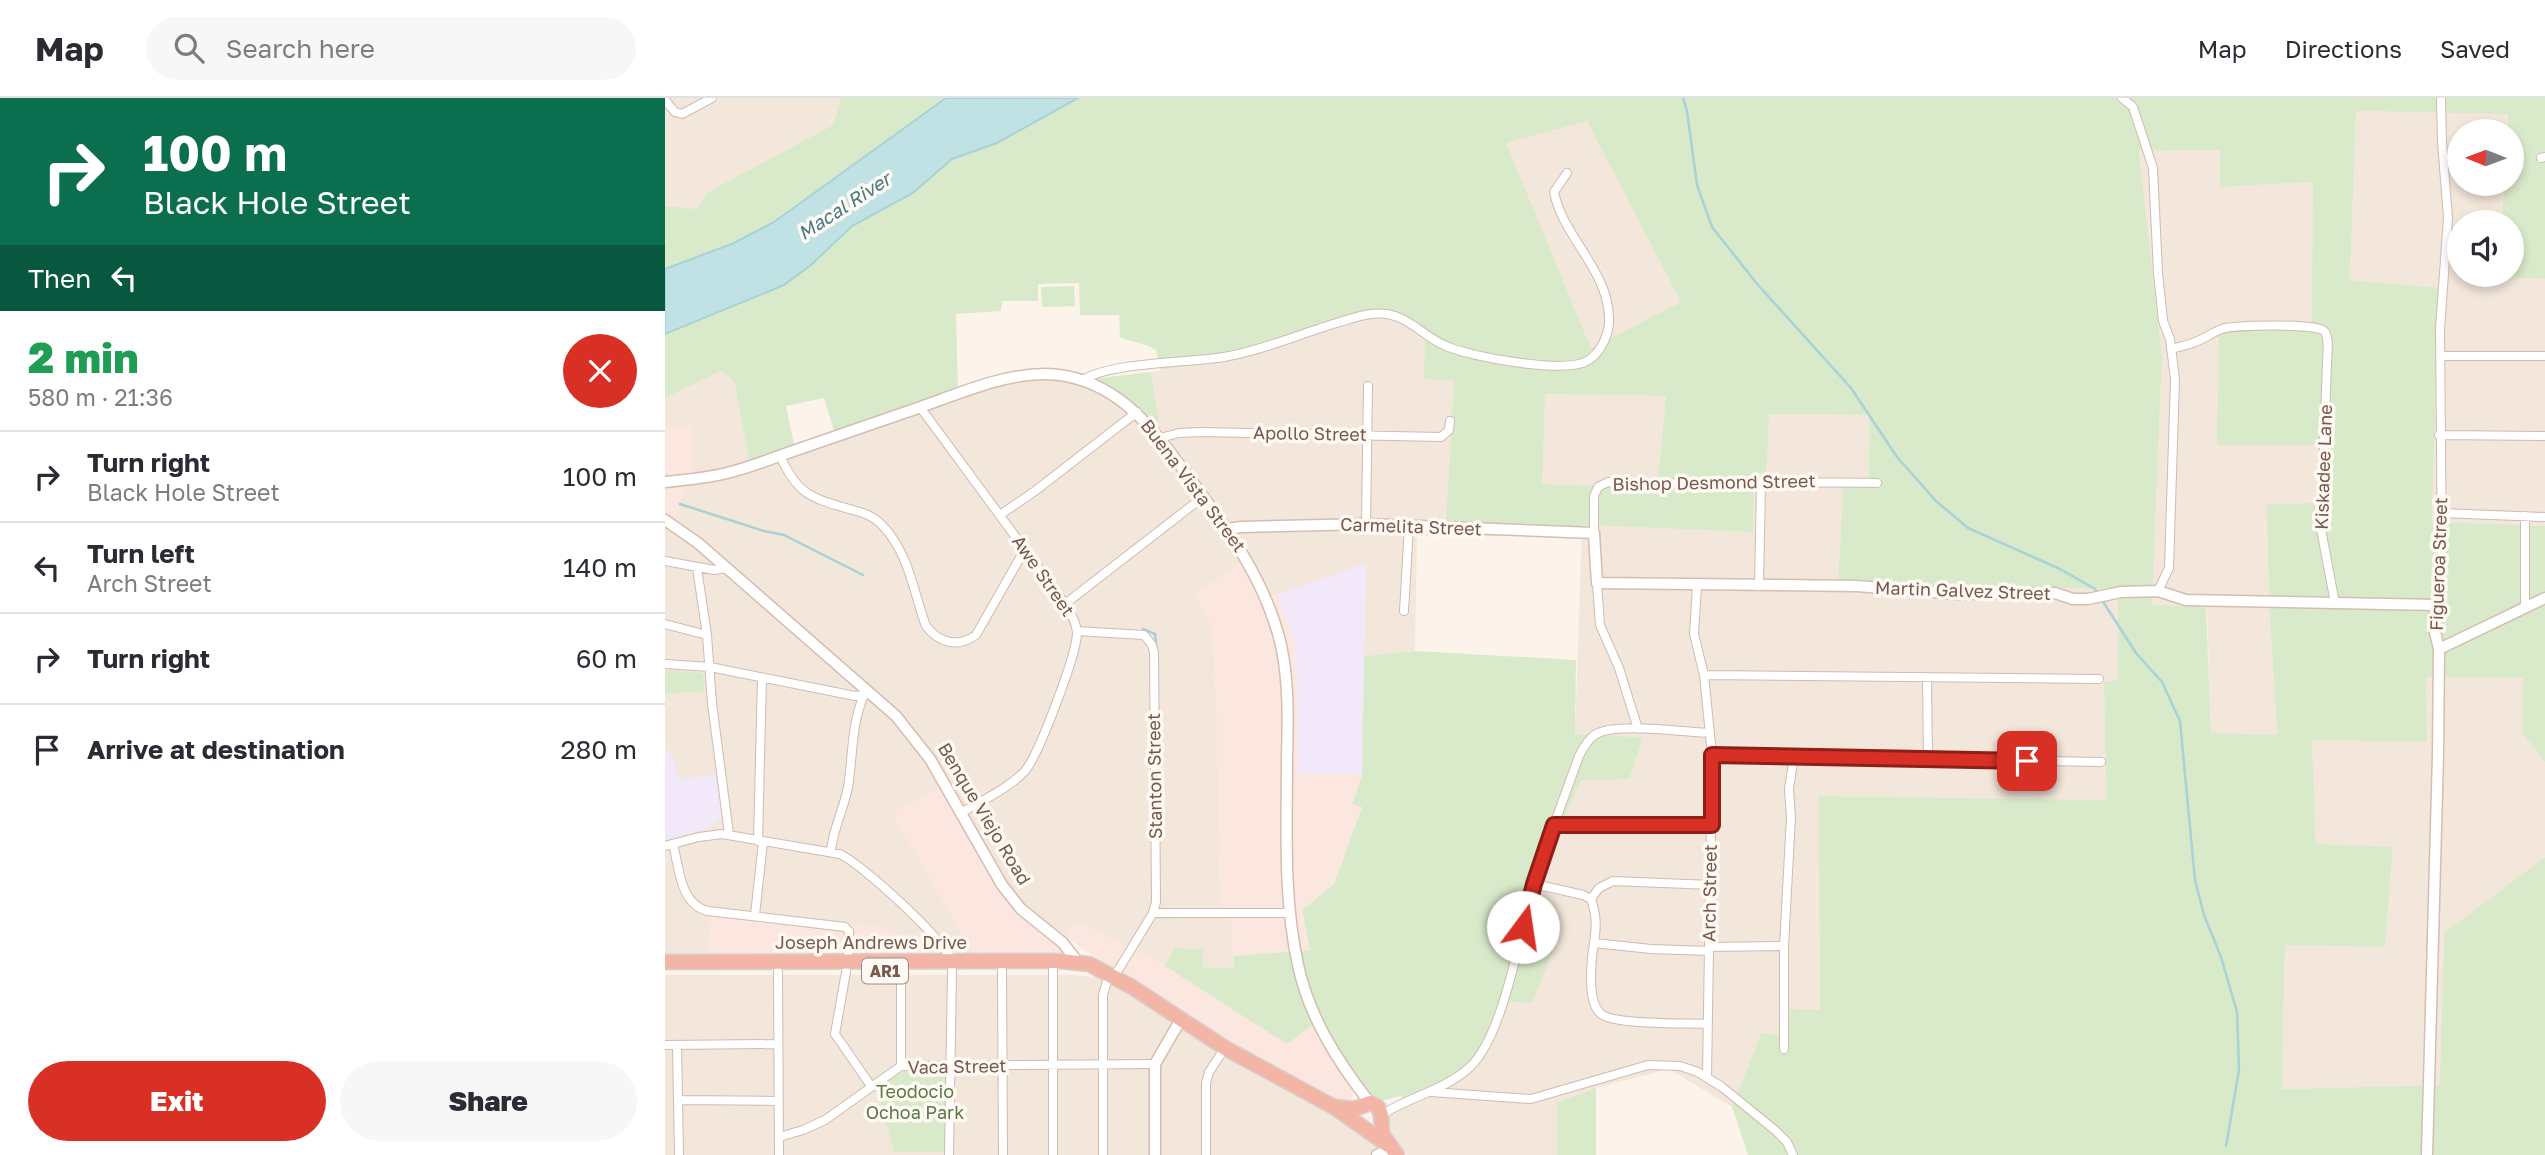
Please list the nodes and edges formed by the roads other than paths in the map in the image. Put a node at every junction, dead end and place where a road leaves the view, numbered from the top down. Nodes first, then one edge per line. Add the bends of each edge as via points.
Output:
1 (712, 98) edge
2 (2122, 98) edge
3 (2138, 98) edge
4 (665, 100) edge
5 (2441, 100) edge
6 (2133, 107) junction
7 (1567, 173) dead end
8 (2171, 349) junction
9 (2440, 356) junction
10 (2545, 356) edge
11 (1083, 380) junction
12 (1367, 386) dead end
13 (920, 407) junction
14 (1137, 412) junction
15 (1450, 421) dead end
16 (1366, 435) junction
17 (2439, 435) junction
18 (2545, 436) edge
19 (1160, 438) junction
20 (780, 456) junction
21 (665, 482) edge
22 (1877, 482) dead end
23 (1761, 483) junction
24 (1203, 497) junction
25 (2441, 513) junction
26 (1000, 515) junction
27 (2525, 516) junction
28 (2545, 517) edge
29 (665, 520) edge
30 (1366, 524) junction
31 (1409, 526) junction
32 (1228, 529) junction
33 (1594, 533) junction
34 (1025, 549) junction
35 (665, 561) edge
36 (697, 568) junction
37 (727, 568) junction
38 (1597, 583) junction
39 (1697, 585) junction
40 (1759, 586) junction
41 (2158, 591) junction
42 (2545, 598) edge
43 (2335, 603) junction
44 (1065, 604) junction
45 (2436, 605) junction
46 (2525, 607) junction
47 (1404, 611) dead end
48 (665, 624) edge
49 (1077, 631) junction
50 (707, 635) junction
51 (2439, 649) junction
52 (665, 664) edge
53 (710, 667) junction
54 (1704, 675) junction
55 (1927, 677) junction
56 (762, 678) junction
57 (2099, 679) dead end
58 (866, 693) junction
59 (1638, 729) junction
60 (1710, 733) junction
61 (1712, 755) junction
62 (1794, 756) junction
63 (1928, 758) junction
64 (2101, 762) dead end
65 (961, 813) junction
66 (1554, 825) junction
67 (1712, 825) junction
68 (729, 834) junction
69 (760, 841) junction
70 (669, 845) edge
71 (831, 851) junction
72 (1534, 884) junction
73 (1712, 885) junction
74 (1591, 899) junction
75 (1153, 913) junction
76 (1290, 914) junction
77 (755, 915) junction
78 (1594, 943) junction
79 (1784, 946) junction
80 (1709, 949) junction
81 (1077, 961) junction
82 (665, 962) edge
83 (847, 967) junction
84 (952, 967) junction
85 (1053, 970) junction
86 (665, 971) edge
87 (901, 971) junction
88 (1002, 971) junction
89 (778, 972) junction
90 (1109, 974) junction
91 (1181, 1019) junction
92 (1708, 1024) junction
93 (778, 1044) junction
94 (665, 1045) edge
95 (677, 1045) junction
96 (1225, 1048) junction
97 (1784, 1049) dead end
98 (1052, 1065) junction
99 (1103, 1065) junction
100 (1155, 1065) junction
101 (901, 1066) junction
102 (950, 1066) junction
103 (1001, 1066) junction
104 (1707, 1077) junction
105 (871, 1086) junction
106 (1428, 1091) junction
107 (679, 1100) junction
108 (778, 1101) junction
109 (1335, 1107) junction
110 (1371, 1110) junction
111 (1361, 1125) junction
112 (779, 1137) junction
113 (1389, 1151) edge
114 (679, 1155) edge
115 (779, 1155) edge
116 (949, 1155) edge
117 (1003, 1155) edge
118 (1053, 1155) edge
119 (1103, 1155) edge
120 (1155, 1155) edge
121 (1206, 1155) edge
122 (1793, 1155) edge
123 (2427, 1155) edge

1 - 4 street via 682,114
2 - 6 street
3 - 6 street
5 - 9 street, Figueroa Street via 2448,218
6 - 8 street via 2153,168 2163,321
7 - 11 street via 1554,192 1557,210 1602,283 1609,321 1605,342 1587,361 1532,365 1478,354 1447,346 1397,315 1370,314 1225,357 1130,367
8 - 41 street via 2175,379 2170,552 2169,568
8 - 43 street, Kiskadee Lane via 2221,329 2242,326 2315,326 2324,331 2321,529
9 - 10 street
9 - 17 street, Figueroa Street
11 - 13 street, Buena Vista Street via 1049,374 1025,376
11 - 14 street, Buena Vista Street
12 - 16 street
13 - 20 street, Buena Vista Street
13 - 26 street, Awe Street
14 - 19 street, Buena Vista Street
14 - 26 street
15 - 16 street, Apollo Street via 1449,430 1441,437
16 - 19 street, Apollo Street via 1202,432
16 - 30 street
17 - 18 street
17 - 25 street, Figueroa Street
19 - 24 street, Buena Vista Street
20 - 21 street, Buena Vista Street via 723,474
20 - 34 street via 792,479 807,494 865,514 881,525 911,573 926,626 946,642 963,642 976,635
22 - 23 street, Bishop Desmond Street
23 - 33 street, Bishop Desmond Street via 1608,482 1598,487 1594,496
23 - 40 street
24 - 32 street, Buena Vista Street
24 - 44 street
25 - 27 street
25 - 45 street, Figueroa Street via 2442,562
26 - 34 street, Awe Street
27 - 28 street
27 - 46 street
29 - 37 street, Benque Viejo Road
30 - 31 street, Carmelita Street
30 - 32 street, Carmelita Street
31 - 33 street, Carmelita Street
31 - 47 street
32 - 76 street, Buena Vista Street via 1270,610 1286,676
33 - 38 street
34 - 44 street, Awe Street
35 - 36 street
36 - 37 street
36 - 50 street
37 - 58 street, Benque Viejo Road
38 - 39 street, Martin Galvez Street
38 - 59 street via 1600,625
39 - 40 street, Martin Galvez Street
39 - 54 street, Arch Street via 1695,634
40 - 41 street, Martin Galvez Street via 2055,593 2073,599
41 - 43 street, Martin Galvez Street via 2186,600
42 - 46 street
43 - 45 street, Martin Galvez Street
44 - 49 street, Awe Street
45 - 51 street, Figueroa Street via 2434,628
46 - 51 street
48 - 50 street
49 - 65 street, Awe Street via 1073,653 1029,764
49 - 75 street, Stanton Street via 1138,634 1153,645
50 - 53 street
51 - 123 street, Figueroa Street
52 - 53 street
53 - 56 street
53 - 68 street
54 - 55 street
54 - 60 street, Arch Street
55 - 57 street
55 - 63 street
56 - 58 street via 855,696
56 - 69 street
58 - 65 street, Benque Viejo Road via 909,731
58 - 71 street via 851,744 847,791
59 - 60 street
59 - 66 street via 1606,731 1586,743
60 - 61 street, Arch Street
61 - 62 street
61 - 67 street, Arch Street
62 - 63 street
62 - 79 street
63 - 64 street
65 - 81 street, Benque Viejo Road via 1014,901
66 - 67 street
66 - 72 street
67 - 73 street, Arch Street
68 - 69 street
68 - 70 street
69 - 71 street
69 - 77 street
70 - 77 street via 692,903 708,911
71 - 84 street via 847,857 873,878 943,946
72 - 74 street
72 - 106 street via 1491,1035 1471,1066
73 - 74 street via 1613,881
73 - 80 street, Arch Street
74 - 78 street via 1597,916
75 - 76 street
75 - 90 street, Stanton Street
76 - 110 street, Buena Vista Street via 1304,989 1323,1033
77 - 83 street via 848,928
78 - 80 street
78 - 92 street via 1590,983 1601,1014 1623,1020
79 - 80 street
79 - 97 street
80 - 92 street, Arch Street
81 - 84 highway, Joseph Andrews Drive / AR1
81 - 90 highway, Benque Viejo Road / AR1
82 - 83 highway, Joseph Andrews Drive / AR1
83 - 84 highway, Joseph Andrews Drive / AR1
83 - 87 highway, Joseph Andrews Drive / AR1
83 - 89 highway, Joseph Andrews Drive / AR1
83 - 105 street via 835,1034
84 - 87 highway, Joseph Andrews Drive / AR1
84 - 88 highway, Joseph Andrews Drive / AR1
84 - 102 street
85 - 88 highway, Joseph Andrews Drive / AR1
85 - 90 highway, Joseph Andrews Drive / AR1
85 - 98 street
86 - 89 highway, Joseph Andrews Drive / AR1
87 - 101 street
88 - 103 street
89 - 93 street
90 - 91 highway, Benque Viejo Road / AR1
90 - 99 street via 1103,995
91 - 96 highway, Benque Viejo Road / AR1
91 - 100 street
92 - 104 street, Arch Street
93 - 95 street
93 - 108 street
94 - 95 street
95 - 107 street
96 - 109 highway, Benque Viejo Road / AR1
96 - 121 street via 1207,1077
98 - 99 street, Vaca Street
98 - 103 street, Vaca Street
98 - 118 street
99 - 100 street, Vaca Street
99 - 119 street
100 - 120 street
101 - 102 street, Vaca Street
101 - 105 street, Vaca Street
102 - 103 street, Vaca Street
102 - 116 street
103 - 117 street
104 - 106 street via 1680,1066 1648,1065 1531,1099
104 - 122 street via 1776,1131
105 - 112 street, Vaca Street via 813,1126
106 - 110 street
107 - 108 street
107 - 114 street
108 - 112 street
109 - 110 highway, Benque Viejo Road / AR1
109 - 111 highway, Benque Viejo Road / AR1
110 - 111 highway via 1356,1116
110 - 111 highway via 1373,1128
110 - 113 highway, AR1
111 - 113 highway, AR1
112 - 115 street

